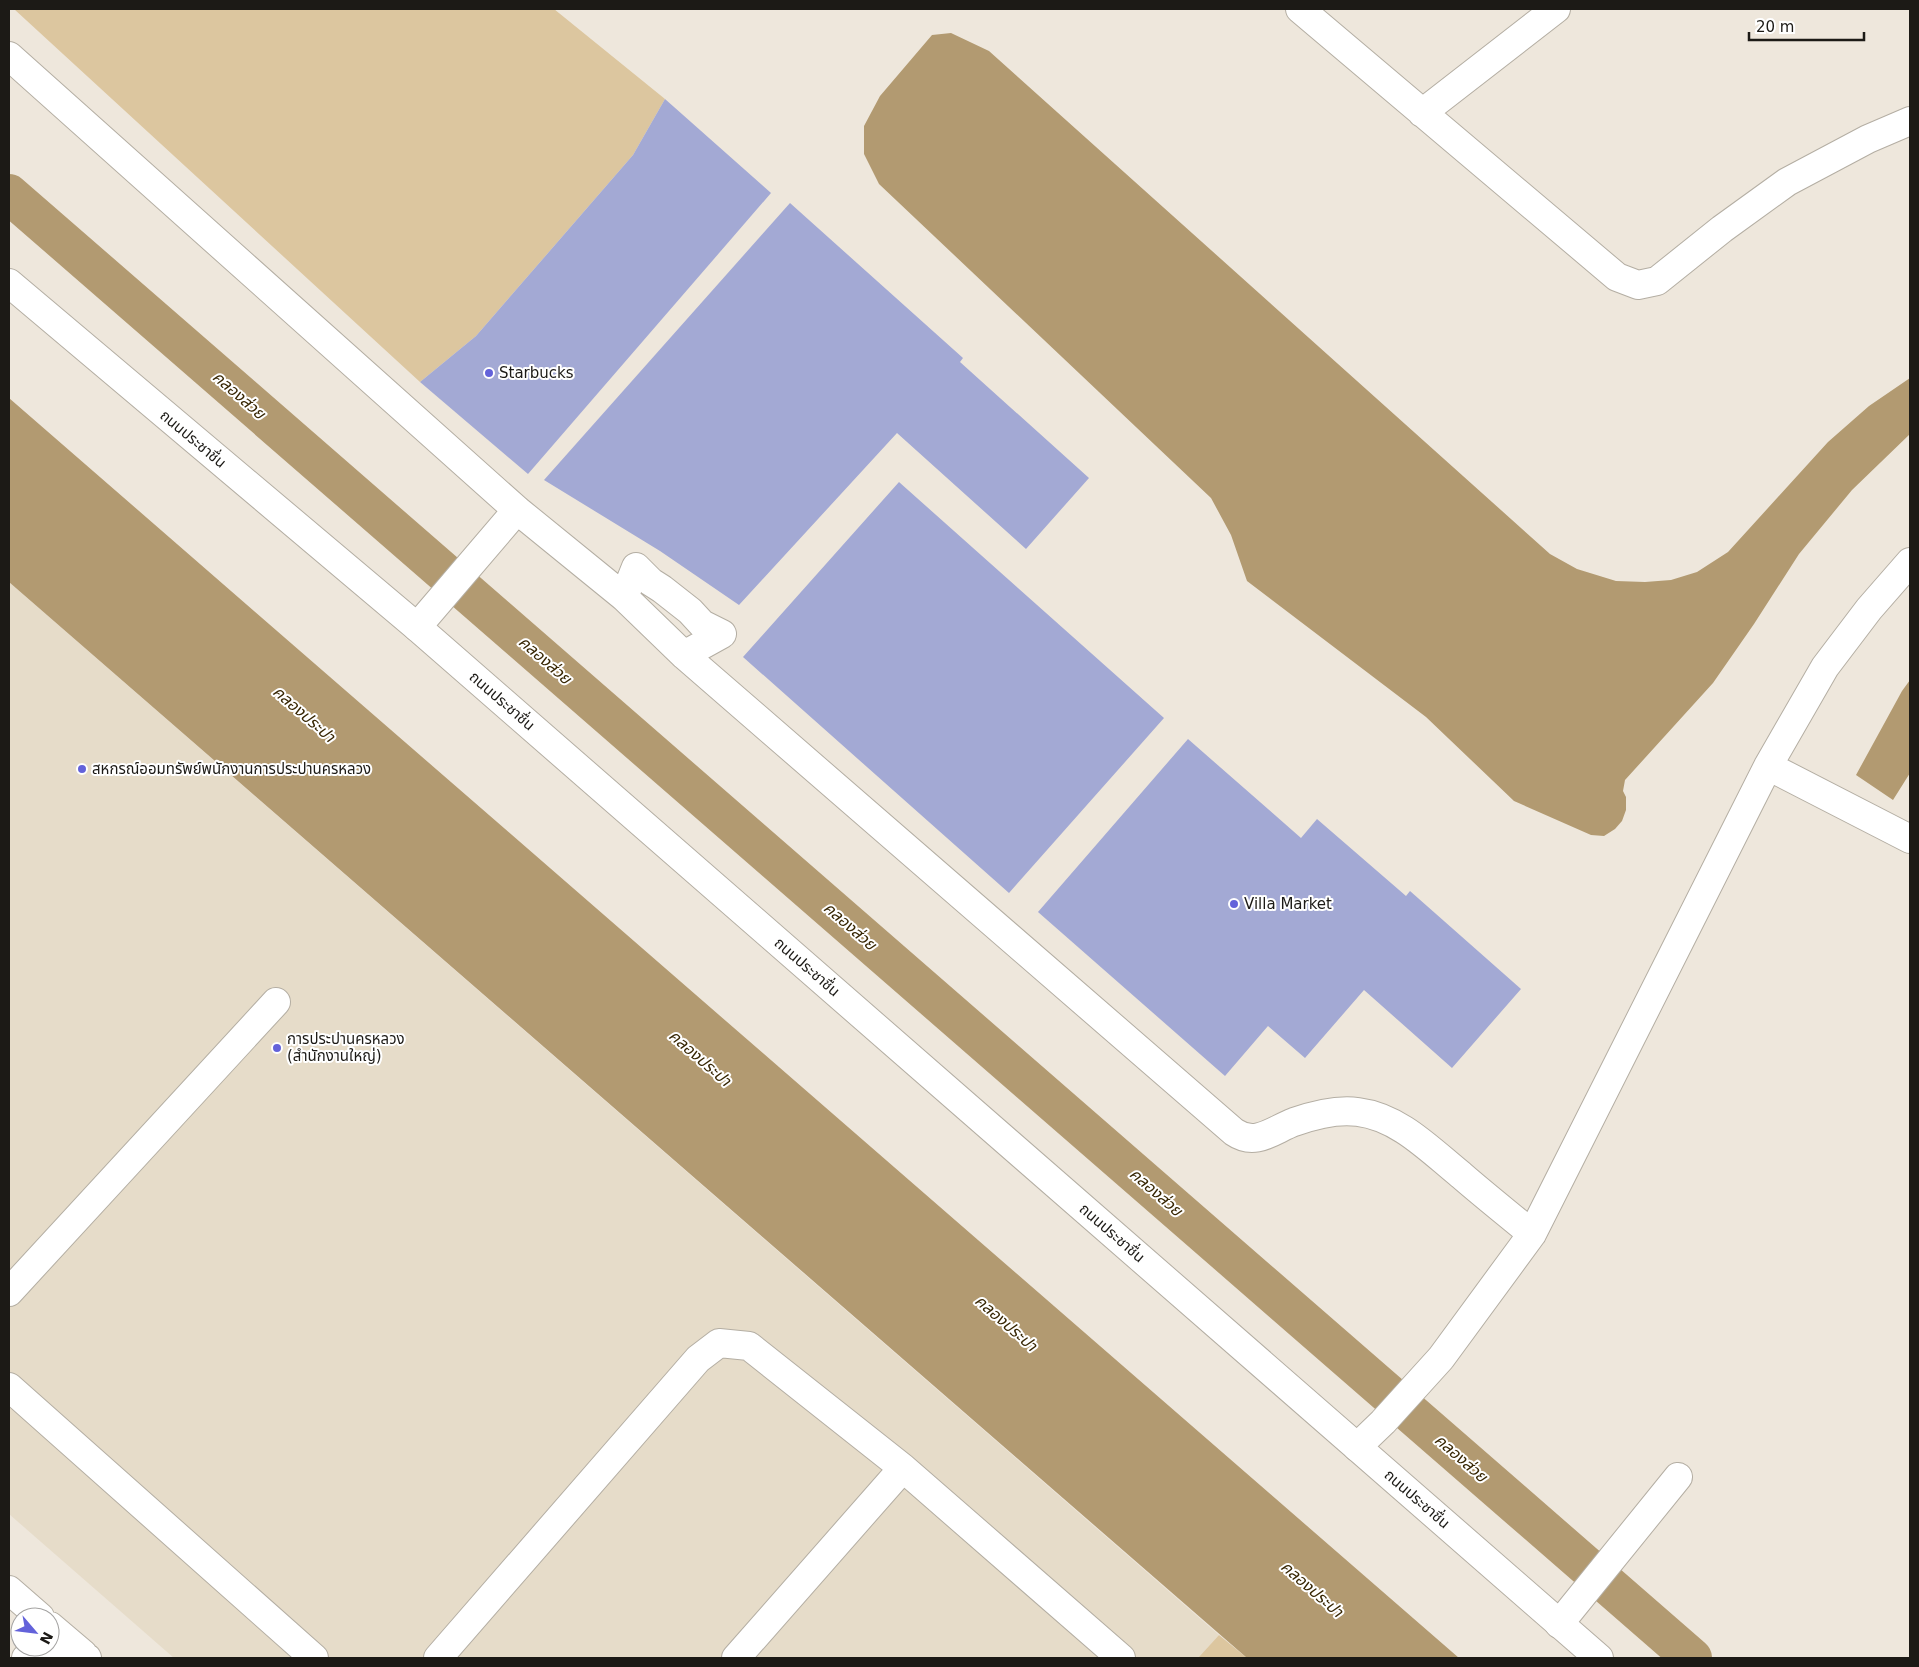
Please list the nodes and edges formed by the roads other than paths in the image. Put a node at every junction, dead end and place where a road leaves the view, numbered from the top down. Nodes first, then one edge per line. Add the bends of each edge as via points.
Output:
1 (1300, 9) edge
2 (1556, 9) edge
3 (9, 56) edge
4 (1422, 113) junction
5 (1910, 121) edge
6 (9, 283) edge
7 (517, 510) junction
8 (1910, 562) edge
9 (624, 597) junction
10 (417, 627) junction
11 (684, 655) junction
12 (1768, 766) junction
13 (1910, 839) edge
14 (276, 1002) dead end
15 (1532, 1234) junction
16 (9, 1292) edge
17 (9, 1387) edge
18 (1357, 1447) junction
19 (903, 1468) junction
20 (1678, 1477) dead end
21 (9, 1590) edge
22 (29, 1607) edge
23 (1559, 1624) junction
24 (60, 1635) edge
25 (26, 1658) edge
26 (87, 1658) edge
27 (314, 1658) edge
28 (438, 1658) edge
29 (736, 1658) edge
30 (1121, 1658) edge
31 (1599, 1658) edge

1 - 4 street
2 - 4 street
3 - 7 street
4 - 5 street via 1617,277 1638,285 1657,281 1787,182 1868,139
6 - 10 street, ถนนประชาชื่น
7 - 9 street
7 - 10 street
8 - 12 street via 1825,666
9 - 11 street
9 - 11 street via 636,568 702,624 722,634
10 - 18 street, ถนนประชาชื่น
11 - 15 street via 1234,1132 1245,1138 1258,1139 1292,1123 1335,1112 1358,1112 1377,1117 1412,1135
12 - 13 street
12 - 15 street
14 - 16 street
15 - 18 street via 1441,1358
17 - 27 street
18 - 23 street, ถนนประชาชื่น
19 - 28 street via 749,1346 719,1343 698,1359
19 - 29 street
19 - 30 street
20 - 23 street
21 - 22 street
23 - 31 street, ถนนประชาชื่น
24 - 26 street
25 - 26 street via 50,1648 72,1651

